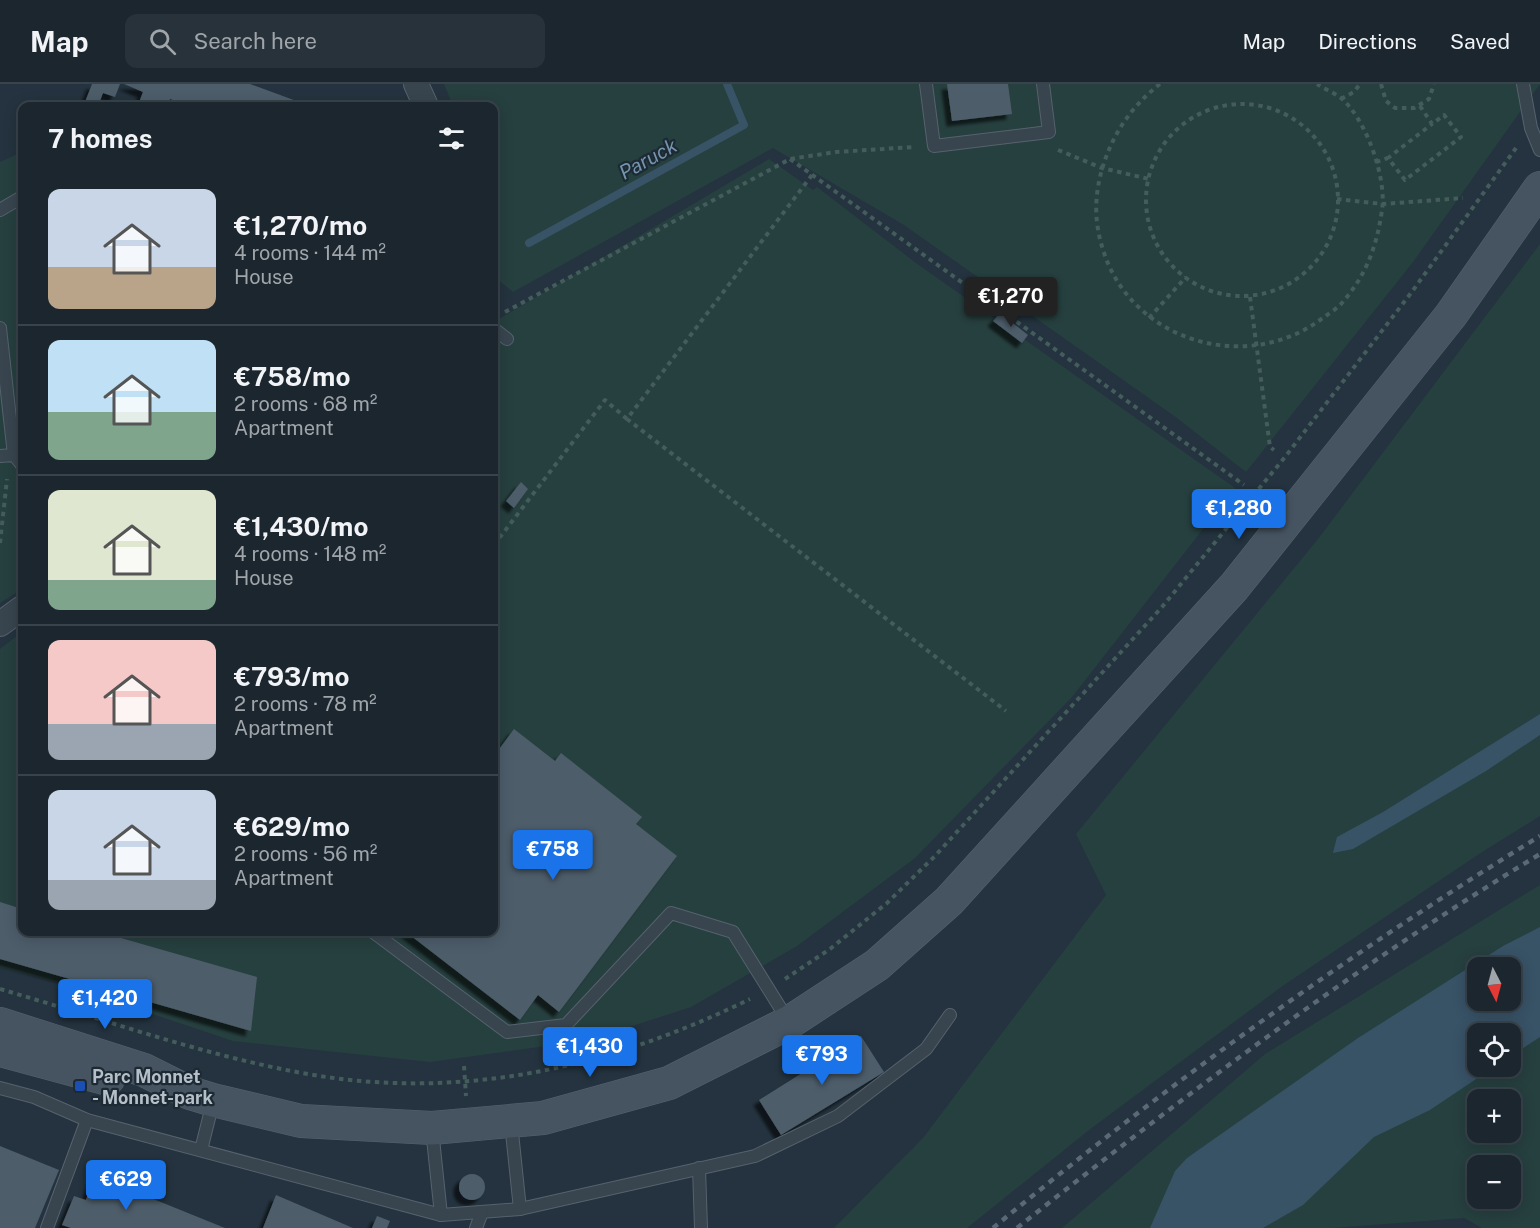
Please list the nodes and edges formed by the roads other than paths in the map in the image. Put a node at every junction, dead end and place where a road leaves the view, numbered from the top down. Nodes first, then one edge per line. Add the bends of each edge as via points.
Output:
1 (417, 84) edge
2 (926, 84) edge
3 (1043, 84) edge
4 (1522, 84) edge
5 (424, 102) edge
6 (1540, 150) edge
7 (1540, 188) edge
8 (18, 199) edge
9 (0, 210) edge
10 (0, 328) edge
11 (498, 332) edge
12 (507, 339) dead end
13 (14, 455) junction
14 (0, 456) edge
15 (18, 460) edge
16 (18, 611) edge
17 (0, 624) edge
18 (378, 936) edge
19 (950, 1015) dead end
20 (790, 1022) junction
21 (0, 1024) edge
22 (0, 1050) edge
23 (0, 1088) edge
24 (201, 1097) junction
25 (87, 1120) junction
26 (511, 1122) junction
27 (432, 1128) junction
28 (201, 1150) junction
29 (699, 1168) junction
30 (520, 1209) junction
31 (482, 1212) junction
32 (441, 1215) junction
33 (47, 1228) edge
34 (476, 1228) edge
35 (701, 1228) edge

1 - 5 street
2 - 3 lane via 934,146 1049,132
4 - 6 lane
7 - 20 street via 1451,315 1227,596 949,901 877,965
8 - 9 lane
10 - 13 lane
11 - 12 lane
13 - 14 lane
13 - 15 lane
16 - 17 street
18 - 20 lane via 507,1032 566,1025 671,913 733,932
19 - 29 lane via 926,1049 838,1116 755,1156
20 - 26 street via 669,1083 543,1118
21 - 24 street via 144,1070
22 - 24 street via 137,1086
23 - 25 lane via 34,1097
24 - 27 street via 301,1121
24 - 28 lane
25 - 28 lane
25 - 33 lane
26 - 27 street
26 - 30 lane
27 - 32 lane
28 - 32 lane
29 - 30 lane
29 - 35 lane
30 - 31 lane
31 - 32 lane
31 - 34 lane

